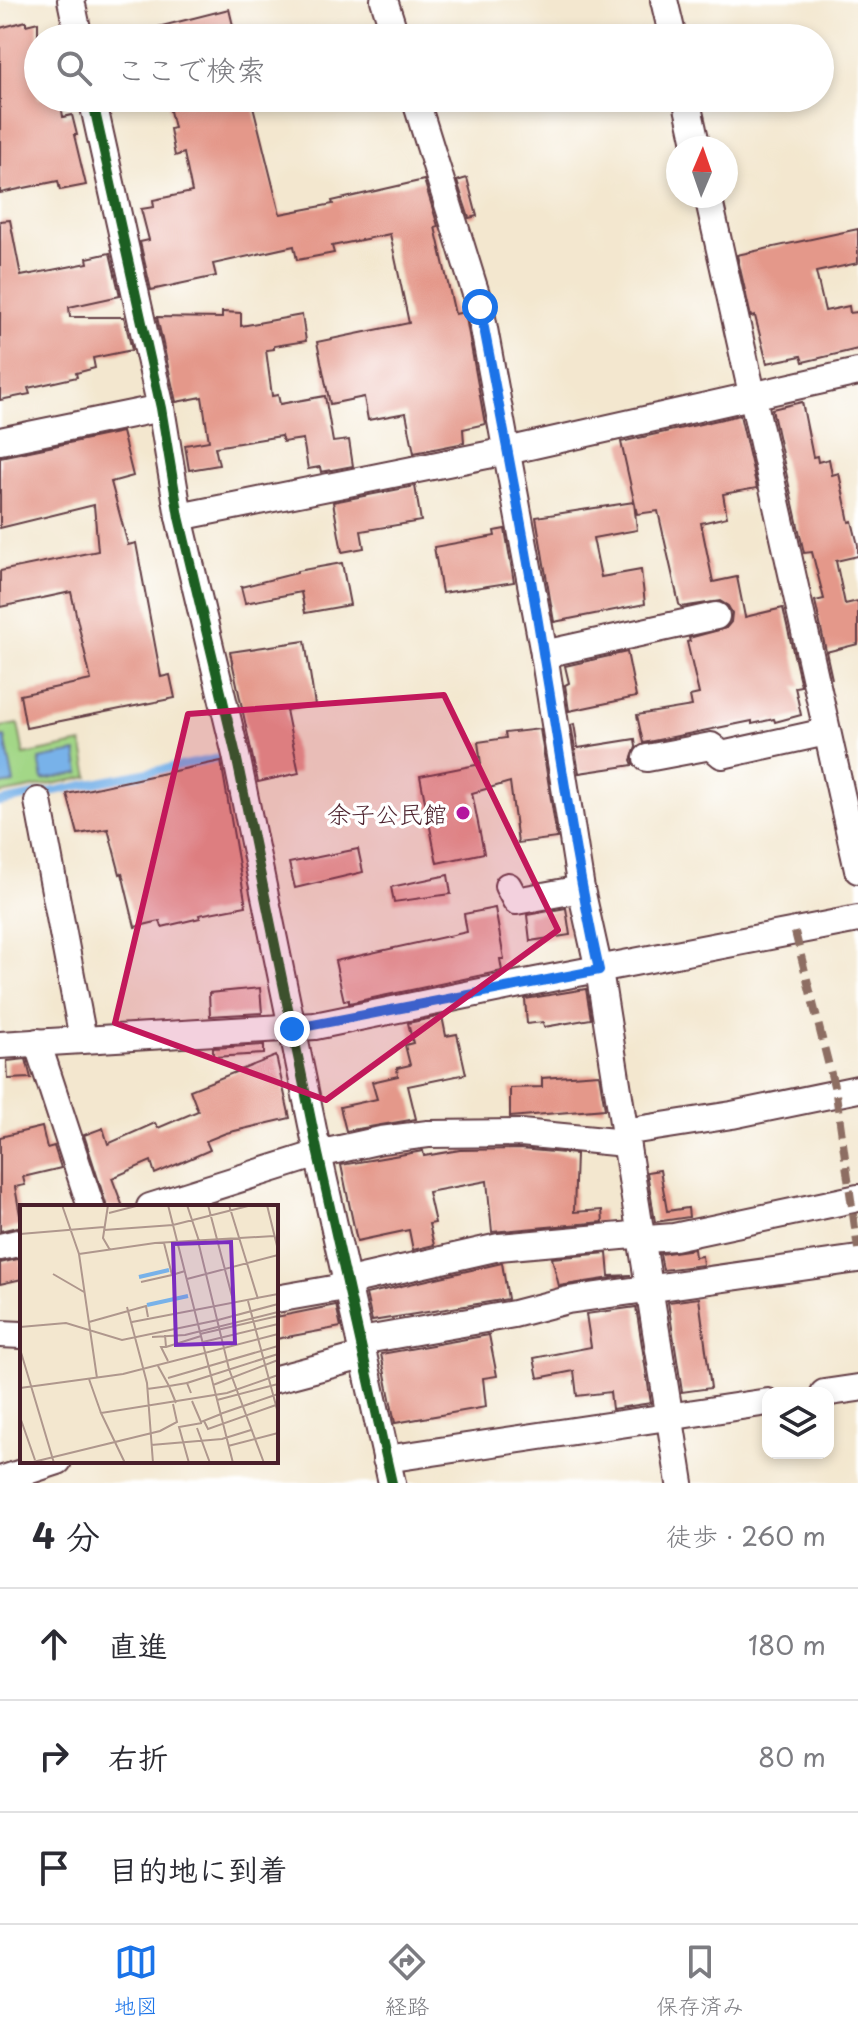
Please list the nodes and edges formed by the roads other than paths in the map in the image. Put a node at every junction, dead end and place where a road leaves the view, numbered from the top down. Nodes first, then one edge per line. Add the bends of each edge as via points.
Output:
1 (71, 0) edge
2 (384, 0) edge
3 (664, 0) edge
4 (76, 24) edge
5 (392, 24) edge
6 (670, 24) edge
7 (95, 112) edge
8 (419, 112) edge
9 (689, 112) edge
10 (694, 136) edge
11 (711, 208) edge
12 (858, 372) edge
13 (751, 395) junction
14 (161, 408) junction
15 (0, 441) edge
16 (507, 451) junction
17 (179, 517) junction
18 (716, 616) dead end
19 (544, 654) junction
20 (826, 732) junction
21 (647, 758) dead end
22 (38, 801) dead end
23 (858, 870) edge
24 (508, 886) dead end
25 (581, 889) junction
26 (858, 919) edge
27 (599, 970) junction
28 (292, 1029) junction
29 (83, 1039) junction
30 (37, 1042) junction
31 (0, 1045) edge
32 (858, 1089) edge
33 (624, 1137) junction
34 (318, 1154) junction
35 (858, 1198) edge
36 (90, 1205) edge
37 (156, 1205) edge
38 (640, 1238) junction
39 (20, 1242) edge
40 (0, 1247) edge
41 (858, 1259) edge
42 (346, 1283) junction
43 (649, 1288) junction
44 (278, 1299) edge
45 (0, 1334) edge
46 (20, 1335) edge
47 (361, 1348) junction
48 (278, 1378) edge
49 (858, 1388) edge
50 (834, 1392) edge
51 (762, 1403) edge
52 (669, 1417) junction
53 (52, 1463) edge
54 (389, 1471) edge
55 (0, 1480) edge
56 (680, 1483) edge

1 - 4 street
2 - 5 street
3 - 6 street
7 - 14 street
8 - 16 street via 480,307
9 - 10 street
11 - 13 street
12 - 13 street
13 - 16 street
13 - 20 street
14 - 15 street
14 - 17 street
16 - 17 street
16 - 19 street
17 - 28 street via 236,755
18 - 19 street
19 - 25 street
20 - 21 street via 722,755 704,736
20 - 23 street
22 - 29 street
24 - 25 street via 516,901
25 - 27 street
26 - 27 street
27 - 28 street
27 - 33 street
28 - 29 street
28 - 34 street
29 - 30 street
30 - 31 street
30 - 36 street
32 - 33 street
33 - 34 street via 428,1134
33 - 38 street
34 - 37 street
34 - 42 street
35 - 38 street via 674,1237
38 - 42 street via 499,1247
38 - 43 street
39 - 40 street
41 - 43 street
42 - 44 street
42 - 47 street
43 - 47 street via 568,1300
43 - 52 street
45 - 46 street
47 - 48 street
47 - 54 street
49 - 50 street
51 - 52 street
52 - 54 street
52 - 56 street
53 - 55 street

